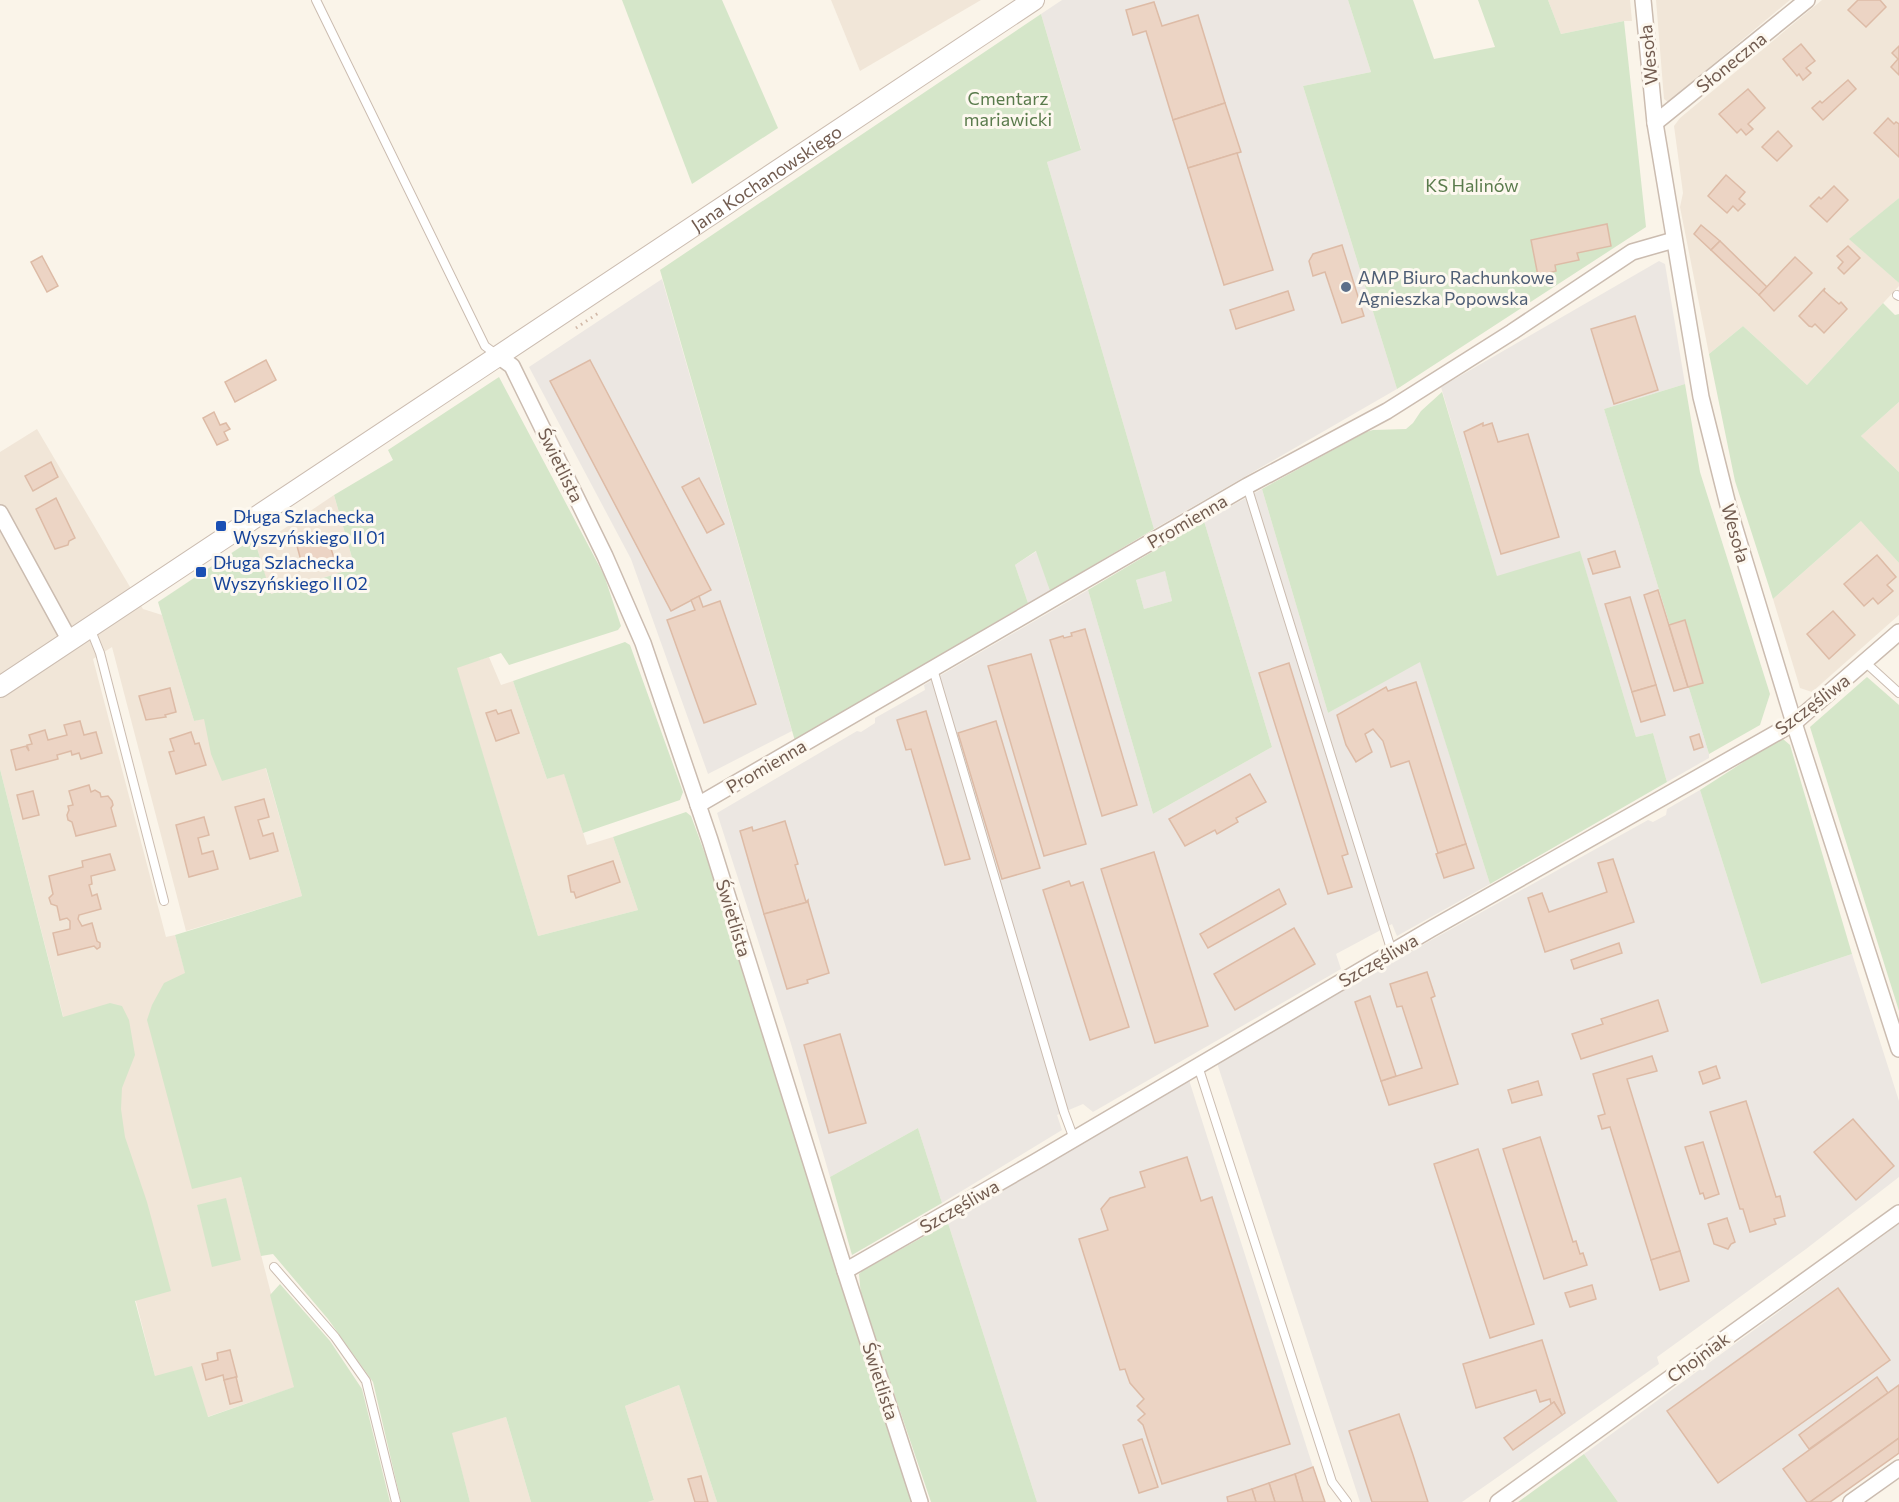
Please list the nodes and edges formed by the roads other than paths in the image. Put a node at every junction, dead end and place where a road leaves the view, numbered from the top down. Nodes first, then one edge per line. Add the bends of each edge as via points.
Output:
1 (316, 0) edge
2 (1034, 0) edge
3 (1643, 0) edge
4 (1807, 0) edge
5 (1655, 123) junction
6 (1674, 240) junction
7 (498, 356) junction
8 (1247, 486) junction
9 (0, 513) edge
10 (90, 628) junction
11 (1899, 632) edge
12 (70, 642) junction
13 (1865, 663) junction
14 (933, 669) junction
15 (0, 687) edge
16 (1899, 693) edge
17 (1794, 723) junction
18 (698, 805) junction
19 (164, 901) dead end
20 (1392, 952) junction
21 (1899, 1049) edge
22 (1198, 1065) junction
23 (1074, 1139) junction
24 (1899, 1213) edge
25 (274, 1267) dead end
26 (845, 1271) junction
27 (1899, 1468) edge
28 (396, 1502) edge
29 (920, 1502) edge
30 (1347, 1502) edge
31 (1497, 1502) edge
32 (1851, 1502) edge

1 - 7 lane via 485,346
2 - 7 street, Jana Kochanowskiego
3 - 5 street, Wesoła
4 - 5 street, Słoneczna
5 - 6 street, Wesoła
6 - 8 street, Promienna via 1632,252 1387,411
6 - 17 street, Wesoła via 1701,397 1729,509
7 - 10 street, Jana Kochanowskiego
7 - 18 street, Świetlista via 512,366 605,556 643,643
8 - 14 street, Promienna
8 - 20 lane
9 - 12 street
10 - 12 street, Jana Kochanowskiego
10 - 19 lane via 100,653
11 - 13 street, Szczęśliwa
12 - 15 street, Jana Kochanowskiego
13 - 16 lane
13 - 17 street, Szczęśliwa
14 - 18 street, Promienna
14 - 23 lane
17 - 20 street, Szczęśliwa
17 - 21 street, Wesoła
18 - 26 street, Świetlista
20 - 22 street, Szczęśliwa
22 - 23 street, Szczęśliwa
22 - 30 lane via 1332,1482
23 - 26 street, Szczęśliwa
24 - 31 street, Chojniak
25 - 28 lane via 335,1337 366,1381
26 - 29 street, Świetlista
27 - 32 street

